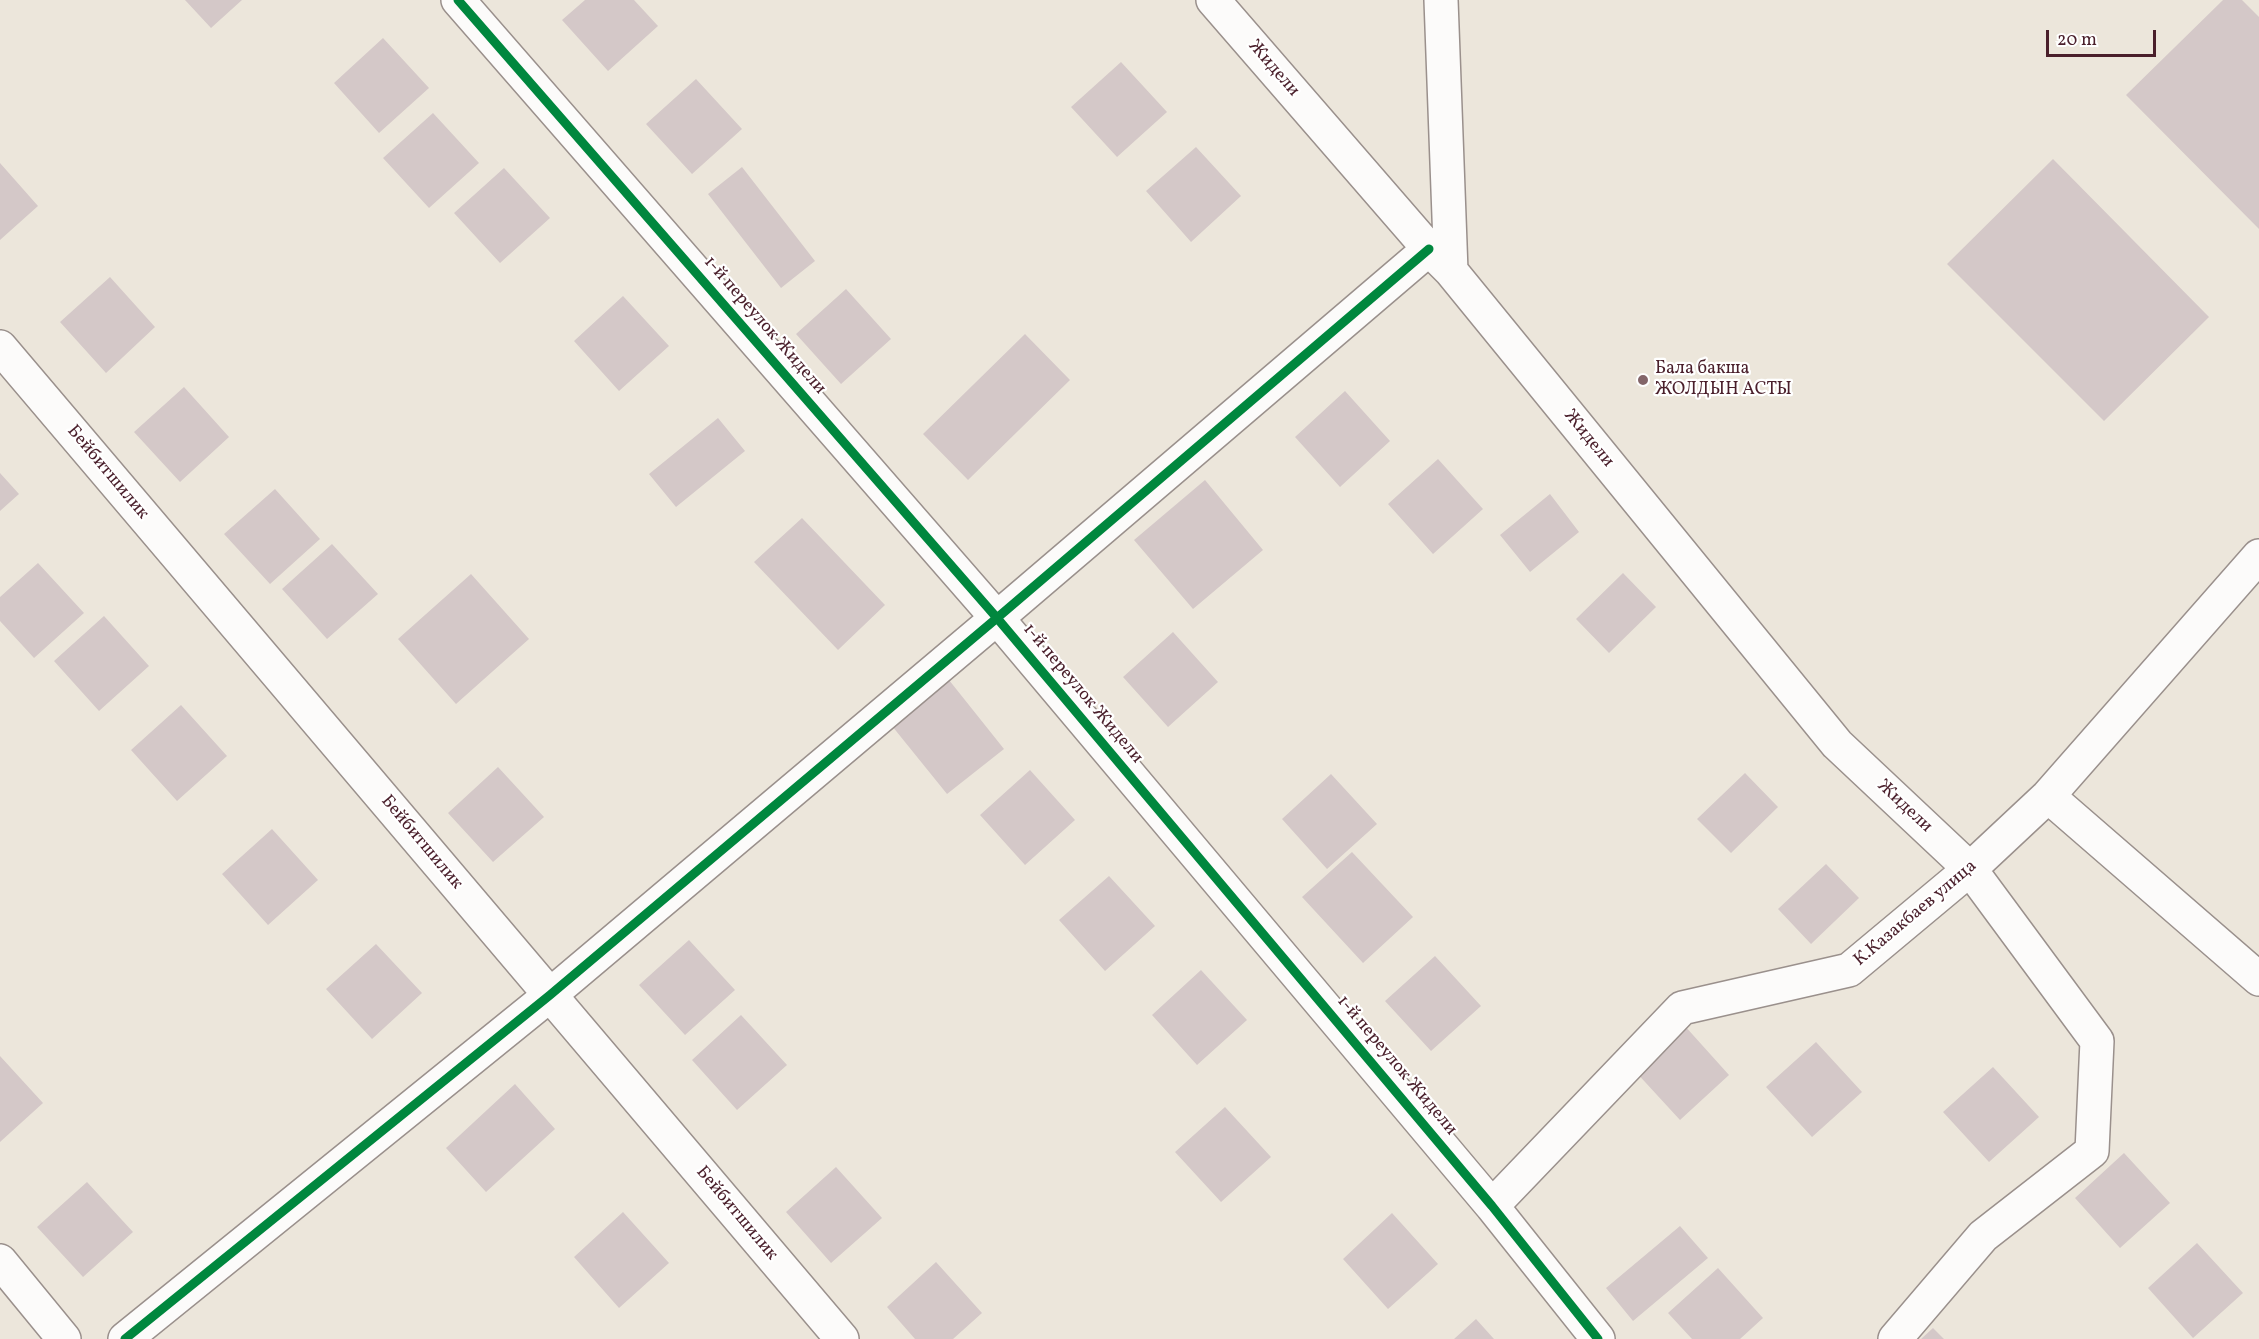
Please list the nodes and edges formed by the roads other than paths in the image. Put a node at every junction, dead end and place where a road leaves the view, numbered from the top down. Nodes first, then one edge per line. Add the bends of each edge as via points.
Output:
1 (458, 0) edge
2 (1213, 0) edge
3 (1442, 0) edge
4 (1440, 260) junction
5 (0, 347) edge
6 (2259, 556) edge
7 (997, 618) junction
8 (2048, 796) junction
9 (1970, 869) junction
10 (2259, 979) edge
11 (550, 995) junction
12 (1492, 1206) junction
13 (0, 1262) edge
14 (64, 1339) edge
15 (125, 1339) edge
16 (842, 1339) edge
17 (1598, 1339) edge
18 (1895, 1339) edge

1 - 7 street, 1-й переулок Жидели
2 - 4 street, Жидели
3 - 4 street
4 - 7 street
4 - 9 street, Жидели via 1837,744
5 - 11 street, Бейбитшилик
6 - 8 street, К.Казакбаев улица
7 - 11 street
7 - 12 street, 1-й переулок Жидели
8 - 9 street, К.Казакбаев улица
8 - 10 street
9 - 12 street, К.Казакбаев улица via 1849,970 1682,1008
9 - 18 street, Жидели via 2097,1041 2092,1151 1983,1236
11 - 15 street
11 - 16 street, Бейбитшилик
12 - 17 street, 1-й переулок Жидели
13 - 14 street

